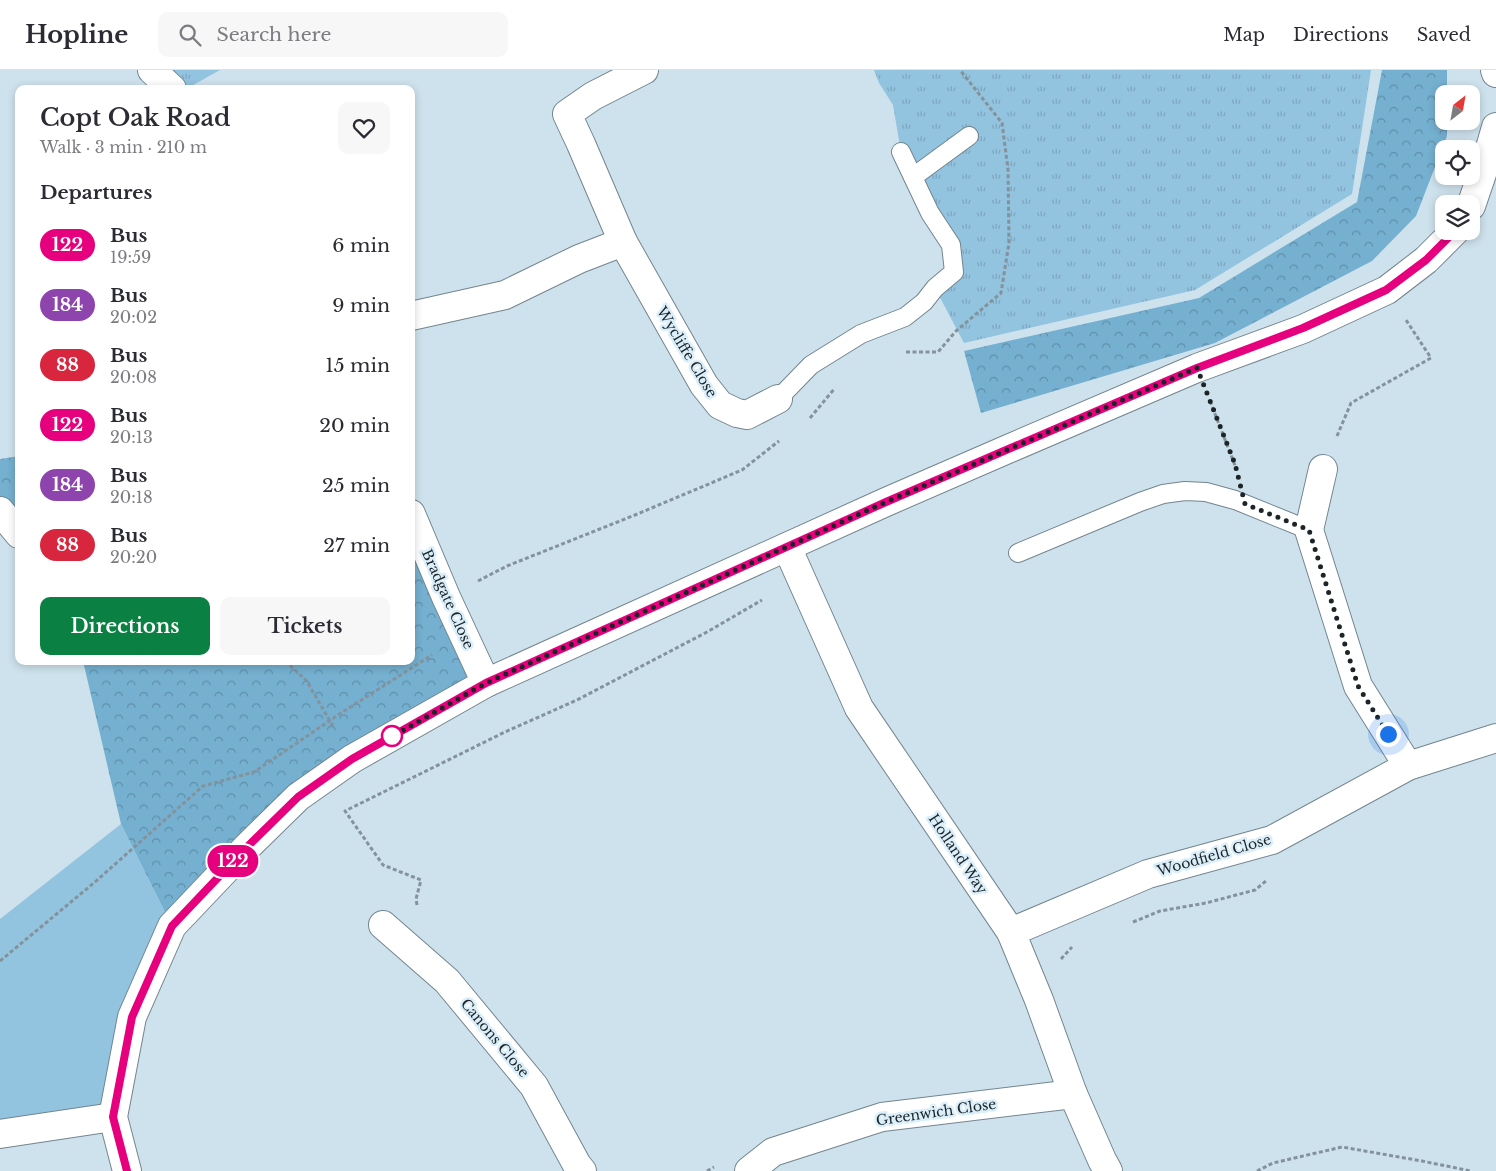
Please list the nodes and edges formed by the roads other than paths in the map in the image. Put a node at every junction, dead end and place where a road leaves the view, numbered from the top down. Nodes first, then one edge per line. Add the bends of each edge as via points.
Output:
1 (152, 70) edge
2 (644, 70) edge
3 (168, 85) edge
4 (1496, 127) edge
5 (970, 136) dead end
6 (901, 152) dead end
7 (913, 177) junction
8 (1475, 195) edge
9 (1446, 240) edge
10 (623, 242) junction
11 (415, 315) edge
12 (778, 398) joint
13 (1323, 469) road end
14 (0, 511) edge
15 (415, 523) edge
16 (15, 529) edge
17 (1309, 530) junction
18 (787, 547) junction
19 (1018, 553) dead end
20 (486, 683) junction
21 (1496, 738) edge
22 (1408, 766) junction
23 (383, 925) dead end
24 (1011, 932) junction
25 (1073, 1094) junction
26 (113, 1117) junction
27 (0, 1134) edge
28 (127, 1171) edge
29 (582, 1171) edge
30 (749, 1171) edge
31 (1108, 1171) edge

1 - 3 street
2 - 10 street, Wycliffe Close via 593,96 567,114
4 - 8 street
5 - 7 lane
6 - 7 lane
7 - 12 lane via 951,244 954,272 905,316 861,334 811,365
9 - 18 street via 1426,260 1386,290 1303,328 1197,368 982,460
10 - 11 street via 579,259 505,295
10 - 12 street, Wycliffe Close via 704,385 720,405 747,415
13 - 17 street
14 - 16 street
15 - 20 street, Bradgate Close
17 - 19 lane via 1235,500 1206,492 1185,491 1163,494
17 - 22 street via 1358,686
18 - 20 street
18 - 24 street, Holland Way via 859,708
20 - 26 street via 352,759 298,797 172,926 132,1017
21 - 22 street, Woodfield Close
22 - 24 street, Woodfield Close via 1272,840 1148,874
23 - 29 street, Canons Close via 447,981 534,1086
24 - 25 street, Holland Way
25 - 30 street, Greenwich Close via 882,1117 773,1152
25 - 31 street, Holland Way
26 - 27 street
26 - 28 street

